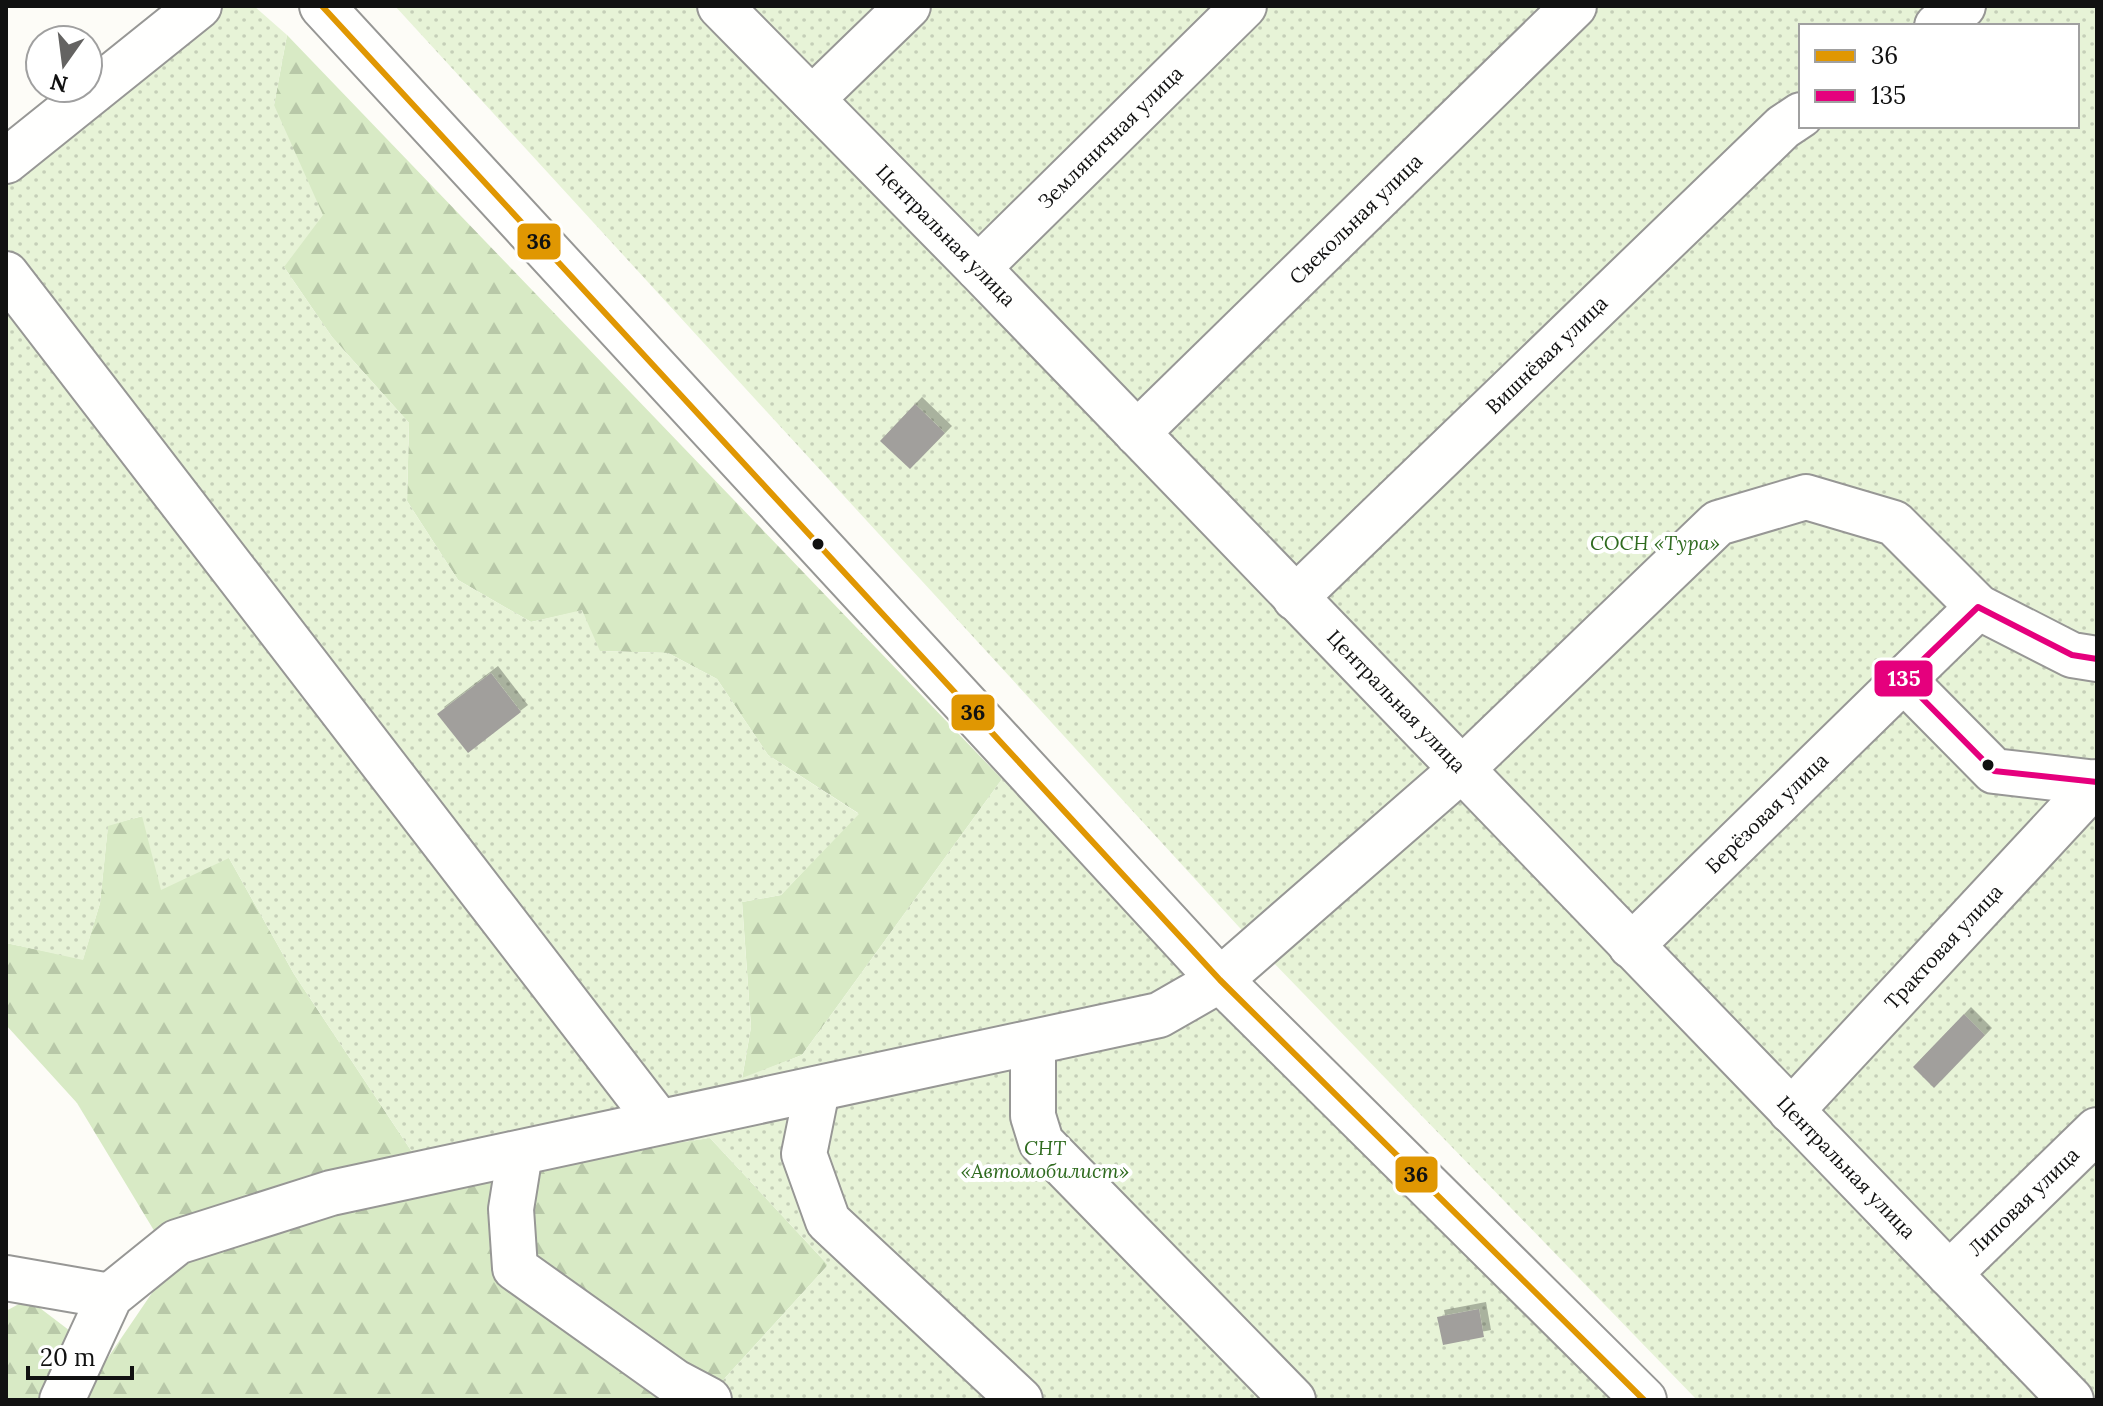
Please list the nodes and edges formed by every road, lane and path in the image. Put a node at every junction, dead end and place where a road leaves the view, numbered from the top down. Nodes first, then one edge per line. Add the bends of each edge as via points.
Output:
1 (199, 6) edge
2 (322, 6) edge
3 (720, 6) edge
4 (908, 6) edge
5 (1244, 6) edge
6 (1574, 6) edge
7 (1963, 6) edge
8 (1940, 24) edge
9 (812, 99) junction
10 (1799, 116) edge
11 (6, 161) edge
12 (978, 268) junction
13 (6, 274) edge
14 (1137, 433) junction
15 (1295, 598) junction
16 (1978, 607) junction
17 (2097, 659) edge
18 (1903, 679) junction
19 (1461, 770) junction
20 (2097, 782) edge
21 (1631, 946) junction
22 (1220, 980) junction
23 (1033, 1043) junction
24 (817, 1090) junction
25 (1791, 1111) junction
26 (658, 1121) junction
27 (2097, 1130) edge
28 (520, 1153) junction
29 (1949, 1274) junction
30 (6, 1278) edge
31 (110, 1296) junction
32 (62, 1400) edge
33 (709, 1400) edge
34 (1020, 1400) edge
35 (1293, 1400) edge
36 (1644, 1400) edge
37 (2071, 1400) edge

1 - 11 street
2 - 22 street
3 - 9 street, Центральная улица
4 - 9 street
5 - 12 street, Земляничная улица
6 - 14 street, Свекольная улица
7 - 8 street
9 - 12 street, Центральная улица
10 - 15 street, Вишнёвая улица
12 - 14 street, Центральная улица
13 - 26 street
14 - 15 street, Центральная улица
15 - 19 street, Центральная улица
16 - 17 street via 2072,655
16 - 18 street, Берёзовая улица
16 - 19 street via 1894,523 1806,497 1718,523
18 - 20 street via 1994,771
18 - 21 street, Берёзовая улица
19 - 21 street, Центральная улица
19 - 22 street
20 - 25 street, Трактовая улица
21 - 25 street, Центральная улица
22 - 23 street via 1159,1015
22 - 36 street
23 - 24 street
23 - 35 street via 1033,1116 1041,1142
24 - 26 street
24 - 34 street via 804,1154 828,1221
25 - 29 street, Центральная улица
26 - 28 street
27 - 29 street, Липовая улица
28 - 31 street via 331,1193 177,1242
28 - 33 street via 511,1209 515,1268 675,1382
29 - 37 street, Центральная улица
30 - 31 street
31 - 32 street

